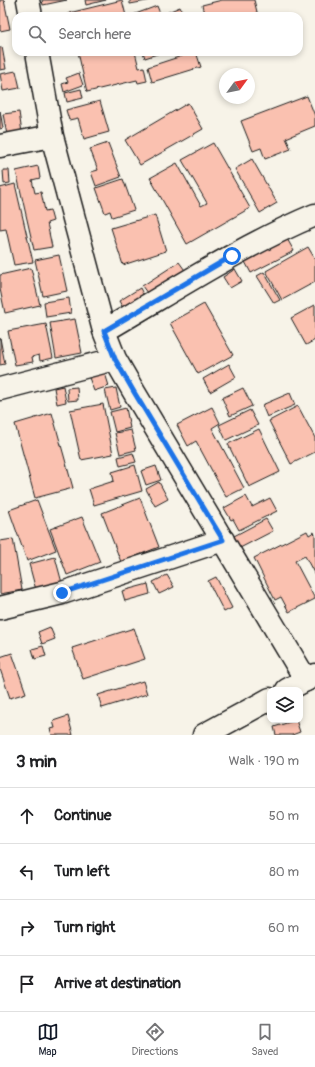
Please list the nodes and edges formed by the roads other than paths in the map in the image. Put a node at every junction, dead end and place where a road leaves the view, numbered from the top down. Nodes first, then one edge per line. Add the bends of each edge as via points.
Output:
1 (28, 0) edge
2 (30, 12) edge
3 (38, 56) edge
4 (52, 136) junction
5 (0, 146) edge
6 (315, 215) edge
7 (104, 331) junction
8 (115, 359) junction
9 (0, 389) edge
10 (223, 540) junction
11 (0, 608) edge
12 (311, 677) edge
13 (293, 687) edge
14 (267, 701) edge
15 (204, 735) edge

1 - 2 main road
3 - 4 main road
4 - 5 main road
4 - 7 main road
6 - 7 main road via 232,256
7 - 8 main road
8 - 9 main road
8 - 10 main road
10 - 11 main road via 62,593
10 - 12 main road
12 - 13 main road
14 - 15 main road

